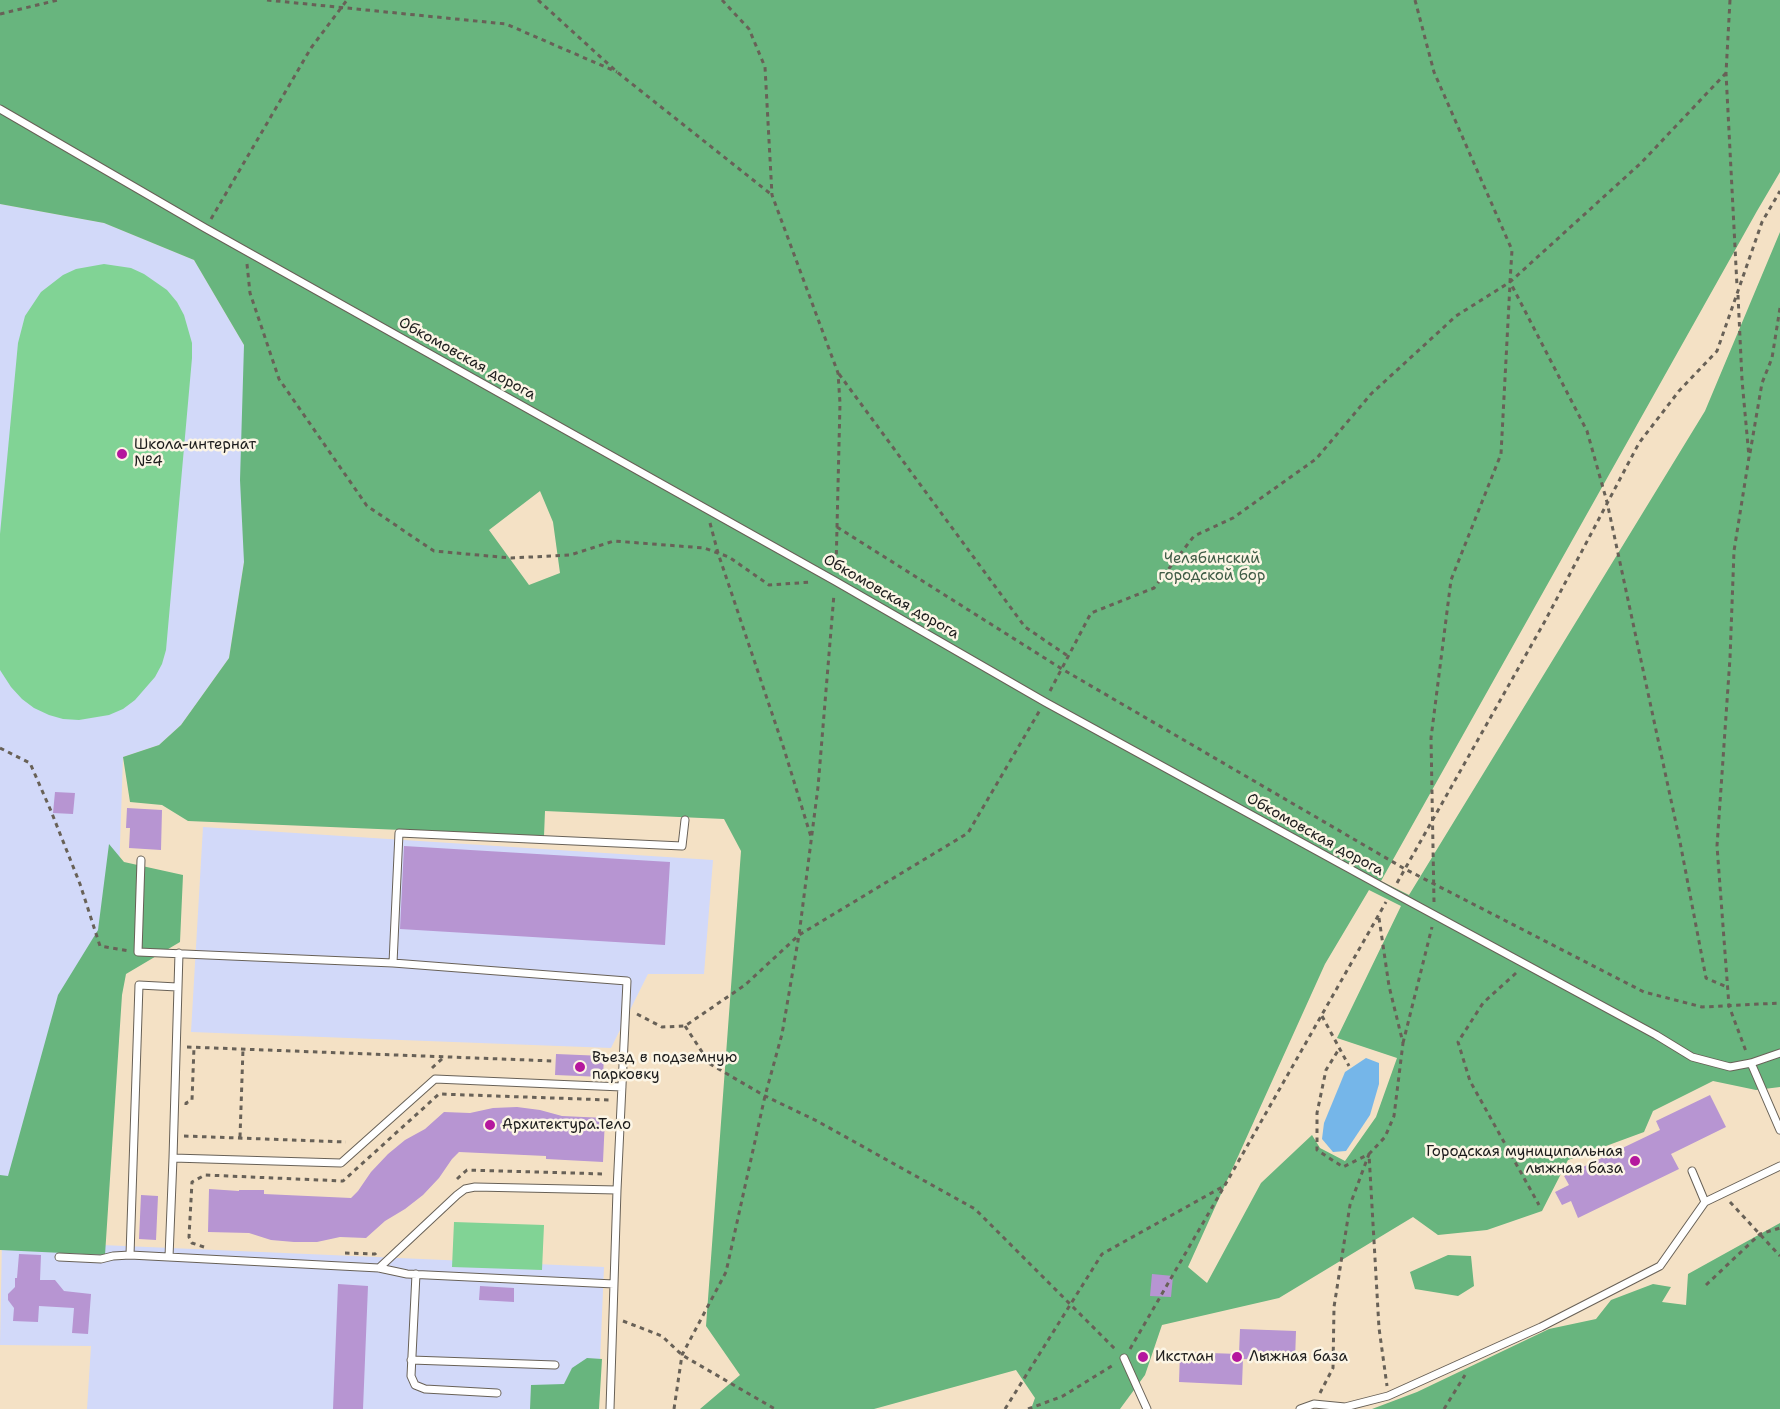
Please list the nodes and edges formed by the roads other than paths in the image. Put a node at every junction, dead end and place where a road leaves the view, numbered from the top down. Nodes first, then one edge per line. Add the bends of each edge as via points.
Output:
1 (0, 109) edge
2 (685, 820) dead end
3 (141, 860) dead end
4 (179, 953) junction
5 (393, 963) junction
6 (177, 987) junction
7 (1780, 1053) edge
8 (1751, 1063) junction
9 (622, 1087) junction
10 (1780, 1130) edge
11 (173, 1158) junction
12 (1780, 1166) edge
13 (1692, 1171) dead end
14 (617, 1190) junction
15 (1705, 1202) junction
16 (130, 1255) junction
17 (59, 1257) dead end
18 (169, 1257) junction
19 (379, 1268) junction
20 (416, 1274) junction
21 (614, 1284) junction
22 (1124, 1358) road end
23 (411, 1360) junction
24 (555, 1365) dead end
25 (497, 1393) dead end
26 (610, 1409) edge
27 (1148, 1409) edge
28 (1300, 1409) edge

1 - 8 lane, Обкомовская дорога via 1045,702 1692,1057 1730,1067
2 - 5 lane via 682,846 399,833
3 - 4 lane via 138,952
4 - 5 lane
4 - 6 lane
5 - 9 lane via 627,981
6 - 11 lane
6 - 16 lane via 139,985
7 - 8 lane, Обкомовская дорога
8 - 10 lane
9 - 11 lane via 435,1080 341,1163
9 - 14 lane
11 - 18 lane
12 - 15 lane
13 - 15 lane
14 - 19 lane via 475,1186 465,1189
14 - 21 lane
15 - 28 lane via 1660,1266 1540,1327 1388,1396 1345,1407 1314,1404
16 - 17 lane via 101,1259
16 - 18 lane
18 - 19 lane
19 - 20 lane
20 - 21 lane
20 - 23 lane
21 - 26 lane
22 - 27 lane
23 - 24 lane
23 - 25 lane via 415,1385 424,1389

